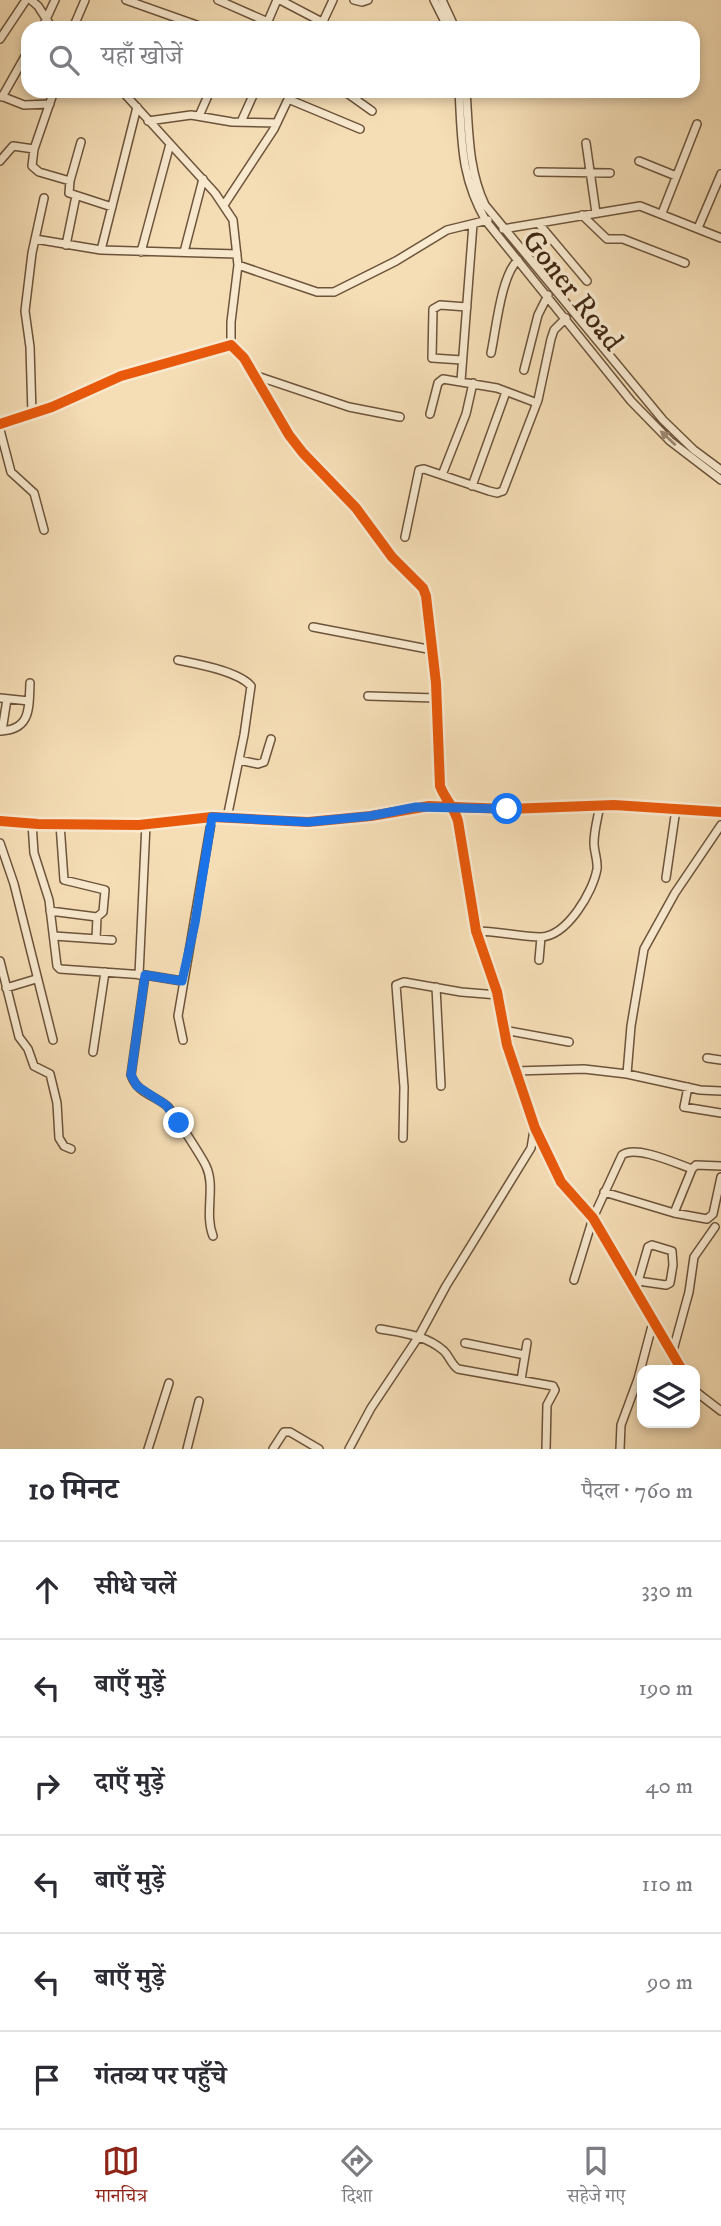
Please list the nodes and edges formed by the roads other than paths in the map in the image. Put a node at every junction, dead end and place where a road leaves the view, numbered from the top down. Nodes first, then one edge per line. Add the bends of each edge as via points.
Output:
1 (31, 0) edge
2 (55, 0) edge
3 (85, 0) edge
4 (126, 0) edge
5 (218, 0) edge
6 (278, 0) edge
7 (332, 0) edge
8 (354, 0) edge
9 (368, 0) edge
10 (433, 0) edge
11 (442, 0) edge
12 (47, 20) joint
13 (76, 21) edge
14 (185, 21) edge
15 (259, 21) edge
16 (269, 21) edge
17 (314, 21) edge
18 (323, 21) edge
19 (444, 21) edge
20 (452, 21) edge
21 (0, 39) edge
22 (21, 63) edge
23 (1, 96) edge
24 (52, 98) edge
25 (129, 98) edge
26 (208, 98) edge
27 (252, 98) edge
28 (289, 98) edge
29 (296, 98) edge
30 (354, 98) edge
31 (459, 98) edge
32 (466, 98) edge
33 (50, 104) junction
34 (137, 107) junction
35 (372, 111) dead end
36 (199, 116) junction
37 (148, 121) junction
38 (241, 122) junction
39 (276, 124) junction
40 (696, 124) dead end
41 (360, 129) dead end
42 (81, 142) dead end
43 (586, 143) dead end
44 (170, 144) junction
45 (34, 149) junction
46 (1, 158) edge
47 (639, 161) dead end
48 (538, 172) dead end
49 (589, 172) junction
50 (610, 173) dead end
51 (721, 174) edge
52 (676, 176) junction
53 (203, 179) junction
54 (70, 181) junction
55 (76, 196) junction
56 (44, 198) dead end
57 (224, 205) junction
58 (112, 207) junction
59 (596, 213) junction
60 (662, 213) junction
61 (582, 215) junction
62 (495, 217) junction
63 (486, 220) junction
64 (473, 224) junction
65 (539, 224) junction
66 (698, 228) junction
67 (500, 231) junction
68 (721, 238) edge
69 (35, 239) junction
70 (66, 245) junction
71 (101, 250) junction
72 (141, 252) junction
73 (184, 252) junction
74 (237, 254) junction
75 (518, 260) junction
76 (685, 264) dead end
77 (238, 265) junction
78 (587, 281) dead end
79 (553, 289) junction
80 (547, 296) junction
81 (467, 307) junction
82 (566, 318) junction
83 (231, 345) junction
84 (491, 353) dead end
85 (462, 360) junction
86 (524, 370) dead end
87 (254, 374) junction
88 (461, 381) junction
89 (473, 383) junction
90 (506, 392) junction
91 (640, 393) junction
92 (631, 401) junction
93 (537, 403) junction
94 (32, 414) junction
95 (430, 414) dead end
96 (400, 417) dead end
97 (0, 424) edge
98 (0, 430) edge
99 (721, 470) edge
100 (442, 475) junction
101 (721, 480) edge
102 (472, 486) junction
103 (44, 530) dead end
104 (405, 537) dead end
105 (313, 627) dead end
106 (433, 650) junction
107 (178, 660) dead end
108 (30, 683) dead end
109 (368, 696) dead end
110 (436, 698) junction
111 (3, 699) edge
112 (29, 701) junction
113 (1, 731) edge
114 (271, 739) dead end
115 (239, 760) junction
116 (600, 805) junction
117 (453, 807) junction
118 (676, 809) junction
119 (721, 812) edge
120 (212, 817) junction
121 (227, 818) junction
122 (0, 821) edge
123 (32, 823) junction
124 (60, 824) junction
125 (146, 824) junction
126 (721, 825) edge
127 (0, 844) edge
128 (666, 878) dead end
129 (50, 911) junction
130 (97, 916) junction
131 (476, 931) junction
132 (54, 936) junction
133 (541, 937) junction
134 (96, 939) junction
135 (112, 940) dead end
136 (539, 960) dead end
137 (0, 961) edge
138 (105, 972) junction
139 (142, 975) junction
140 (36, 979) junction
141 (182, 981) junction
142 (436, 987) junction
143 (6, 988) junction
144 (498, 995) junction
145 (504, 1030) junction
146 (52, 1040) dead end
147 (183, 1040) dead end
148 (569, 1042) dead end
149 (93, 1052) dead end
150 (707, 1058) dead end
151 (721, 1059) edge
152 (515, 1071) junction
153 (626, 1074) junction
154 (441, 1086) dead end
155 (688, 1087) junction
156 (721, 1091) edge
157 (721, 1113) edge
158 (535, 1128) junction
159 (403, 1138) dead end
160 (71, 1149) dead end
161 (721, 1166) edge
162 (692, 1169) junction
163 (721, 1177) edge
164 (604, 1192) junction
165 (674, 1213) junction
166 (593, 1218) junction
167 (707, 1219) junction
168 (718, 1227) edge
169 (213, 1236) dead end
170 (574, 1280) dead end
171 (638, 1281) junction
172 (635, 1292) junction
173 (653, 1322) junction
174 (380, 1329) dead end
175 (419, 1336) junction
176 (465, 1343) dead end
177 (527, 1343) dead end
178 (673, 1354) junction
179 (525, 1355) junction
180 (679, 1365) edge
181 (521, 1380) junction
182 (169, 1383) dead end
183 (700, 1395) edge
184 (199, 1401) dead end
185 (721, 1411) edge
186 (275, 1446) edge
187 (148, 1449) edge
188 (187, 1449) edge
189 (319, 1449) edge
190 (349, 1449) edge
191 (547, 1449) edge
192 (620, 1449) edge

1 - 12 street
1 - 21 street
2 - 12 street
3 - 13 street
4 - 14 street
5 - 15 street
6 - 16 street
6 - 17 street
7 - 18 street
8 - 9 street
10 - 19 street
11 - 20 street
22 - 23 street
23 - 33 street via 24,105
24 - 33 street
25 - 34 street
26 - 36 street
27 - 38 street
28 - 39 street
29 - 41 street
30 - 35 street
31 - 63 street, Goner Road via 464,168
32 - 62 street, Goner Road via 471,166 477,188
33 - 45 street
34 - 37 street
34 - 58 street
36 - 37 street
36 - 38 street
37 - 44 street
38 - 39 street
39 - 57 street
40 - 52 street
42 - 54 street
43 - 49 street
44 - 53 street
44 - 72 street
45 - 46 street via 13,146
45 - 54 street via 34,169
47 - 52 street
48 - 49 street
49 - 50 street
49 - 59 street
51 - 66 street
52 - 60 street
53 - 57 street
53 - 73 street
54 - 55 street via 69,193
55 - 58 street
55 - 70 street
56 - 69 street
57 - 74 street via 233,220
58 - 71 street
59 - 60 street via 640,206
59 - 61 street
60 - 66 street
61 - 65 street
61 - 76 street via 607,239 623,239
62 - 63 street
62 - 67 street, Goner Road
63 - 64 street
63 - 67 street, Goner Road
64 - 77 street via 447,230 334,292 317,292
64 - 81 street
65 - 67 street
65 - 78 street
66 - 68 street
67 - 75 street, Goner Road
67 - 79 street, Goner Road
69 - 70 street
69 - 94 street via 25,311
70 - 71 street
71 - 72 street
72 - 73 street
73 - 74 street
74 - 77 street
75 - 80 street, Goner Road
75 - 84 street via 507,277
77 - 83 street
79 - 80 street
79 - 91 street, Goner Road
80 - 82 street, Goner Road
80 - 86 street
81 - 85 street
81 - 85 street via 440,305 433,309 432,358
82 - 92 street, Goner Road
82 - 93 street via 554,330
83 - 87 street
83 - 94 street via 129,373
85 - 88 street
87 - 96 street via 327,401
87 - 106 street via 303,453 423,588
88 - 89 street
88 - 95 street via 443,379 439,383
89 - 90 street
89 - 100 street
90 - 93 street
90 - 102 street
91 - 92 street
91 - 99 street, Goner Road via 694,450
101 -> 92 street, Goner Road via 670,441
93 - 102 street via 503,491
94 - 97 street
98 - 103 street via 11,472 34,493
100 - 102 street
100 - 104 street via 419,470
105 - 106 street
106 - 110 street
107 - 115 street via 219,670 251,686
108 - 112 street
109 - 110 street
110 - 117 street via 440,786
111 - 112 street
111 - 113 street
112 - 113 street via 20,726
114 - 115 street via 264,762
115 - 121 street
116 - 117 street
116 - 118 street
116 - 133 street via 594,841 597,869 590,888 571,920
117 - 121 street via 416,807 308,822
117 - 131 street
118 - 119 street
118 - 128 street
120 - 121 street
120 - 125 street
120 - 141 street
122 - 123 street
123 - 124 street
123 - 129 street via 34,853
124 - 125 street
124 - 130 street via 64,880 105,890 103,912
125 - 139 street
126 - 153 street via 644,949
127 - 140 street
129 - 130 street
129 - 132 street
130 - 134 street
131 - 133 street
131 - 144 street
132 - 134 street
132 - 138 street via 60,969
133 - 136 street
134 - 135 street
137 - 143 street
138 - 139 street
138 - 149 street
139 - 141 street
139 - 169 street via 131,1075 137,1086 170,1109 207,1168
140 - 143 street
140 - 146 street
141 - 147 street via 178,1016
142 - 144 street
142 - 154 street
142 - 159 street via 396,985
143 - 160 street via 19,1037 34,1066 50,1074 59,1138
144 - 145 street
145 - 148 street
145 - 152 street
150 - 151 street
152 - 153 street via 584,1069
152 - 158 street
153 - 155 street
155 - 156 street
155 - 157 street via 684,1107
158 - 166 street via 561,1182
158 - 175 street via 531,1148
161 - 162 street via 699,1164
162 - 164 street via 626,1152
162 - 165 street
163 - 167 street via 713,1214
164 - 165 street
164 - 166 street
165 - 167 street
166 - 170 street
166 - 172 street
167 - 168 street
168 - 178 street via 694,1257
171 - 171 street via 648,1247 672,1251 670,1283
171 - 172 street
172 - 173 street
173 - 178 street
173 - 192 street via 621,1425
174 - 175 street
175 - 181 street via 443,1350 458,1369
175 - 190 street
176 - 179 street
177 - 179 street
178 - 180 street
179 - 181 street
181 - 191 street via 555,1387 547,1405
182 - 187 street
183 - 185 street
184 - 188 street
186 - 189 street via 284,1432 290,1432

